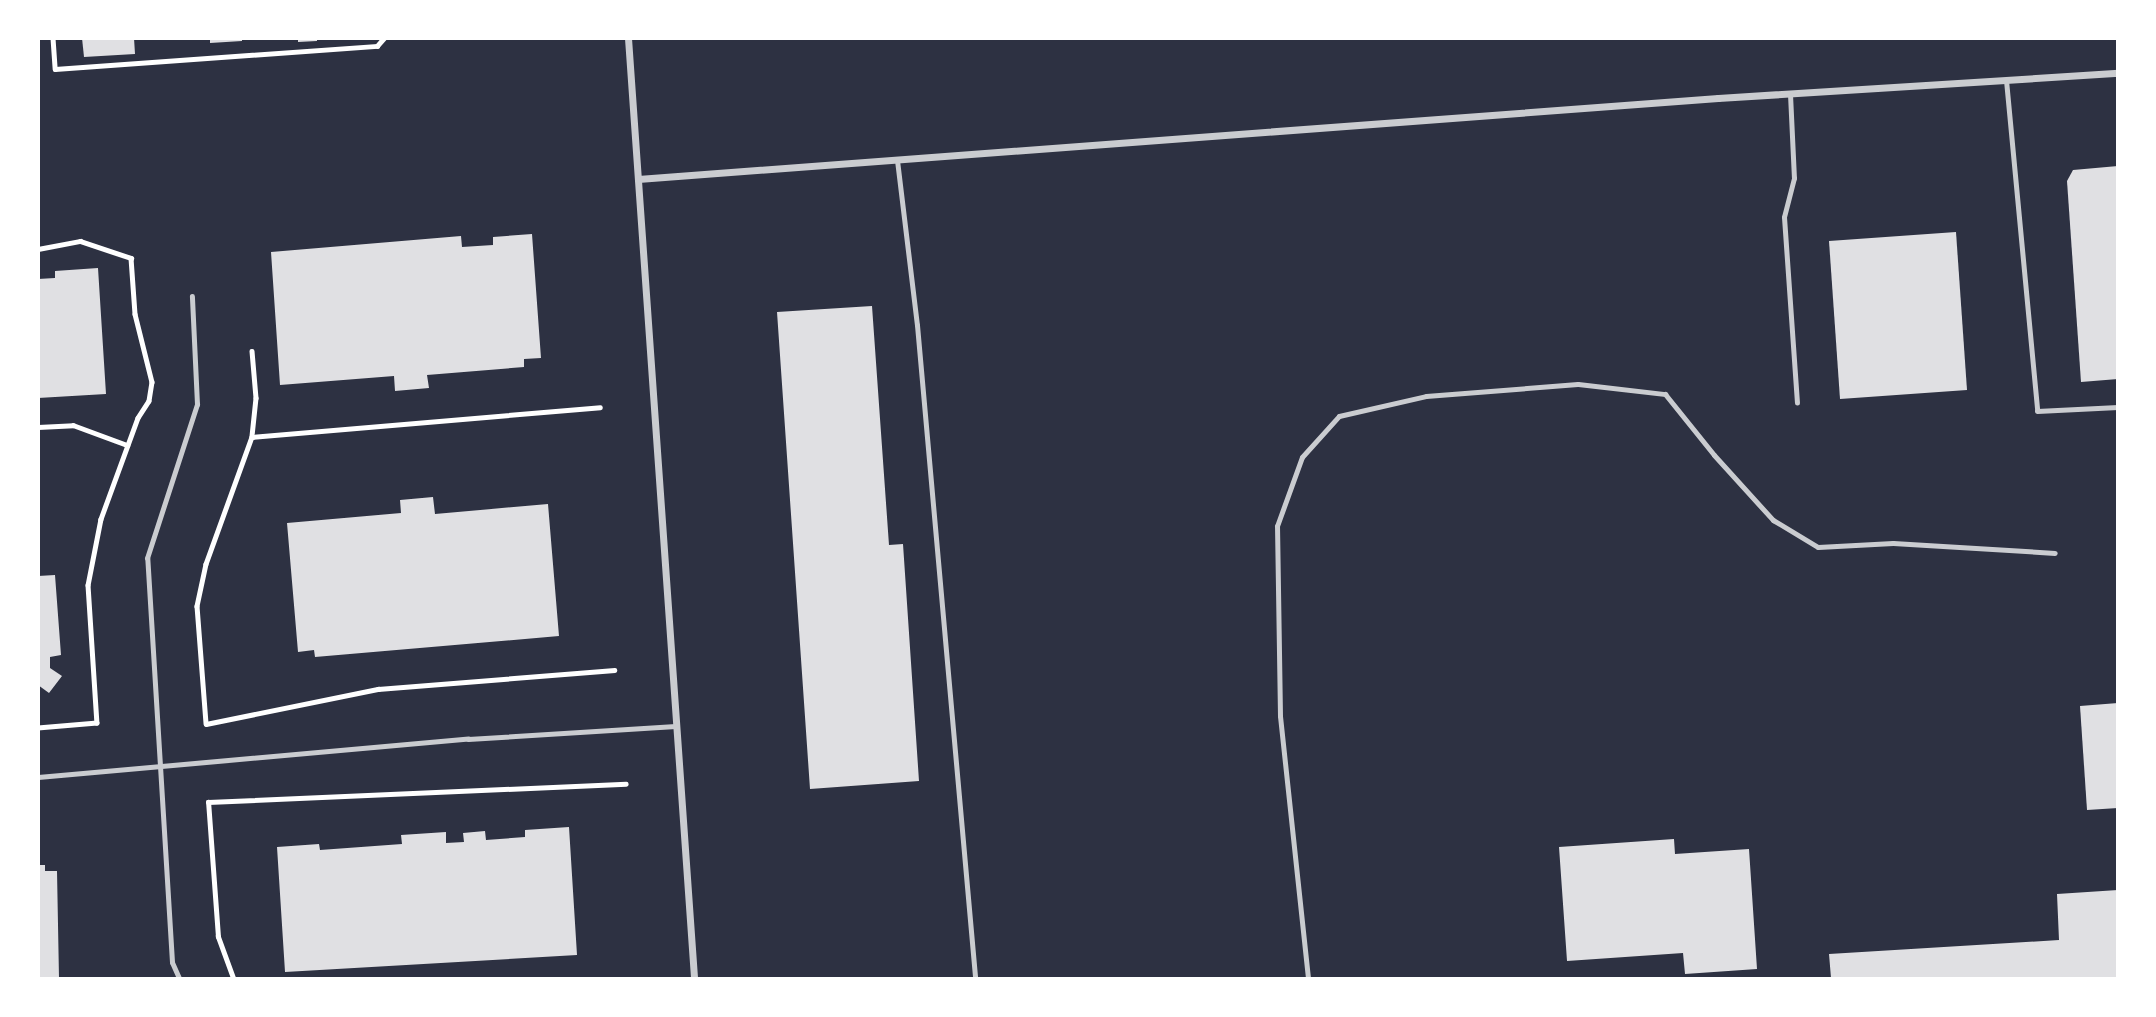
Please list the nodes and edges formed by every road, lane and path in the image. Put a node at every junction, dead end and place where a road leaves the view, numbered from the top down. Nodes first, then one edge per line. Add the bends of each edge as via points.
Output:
1 (52, 38) edge
2 (384, 38) edge
3 (628, 38) edge
4 (2118, 74) edge
5 (2006, 80) junction
6 (1790, 94) junction
7 (897, 160) junction
8 (638, 179) junction
9 (38, 249) edge
10 (192, 296) dead end
11 (252, 351) dead end
12 (1797, 403) dead end
13 (600, 407) dead end
14 (2118, 407) edge
15 (38, 427) edge
16 (253, 437) junction
17 (127, 445) junction
18 (2055, 553) dead end
19 (614, 670) dead end
20 (676, 726) junction
21 (38, 727) edge
22 (160, 766) junction
23 (38, 777) edge
24 (626, 784) dead end
25 (975, 976) dead end
26 (179, 978) edge
27 (233, 978) edge
28 (694, 978) edge
29 (1308, 978) edge

1 - 2 path via 55,69 377,46
3 - 8 street
4 - 5 street
5 - 6 street
5 - 14 lane via 2037,411
6 - 7 street
6 - 12 lane via 1794,177 1784,217
7 - 8 street
7 - 25 lane via 917,325
8 - 20 street
9 - 17 path via 80,241 131,258 135,314 152,382 149,401
10 - 22 lane via 197,404 147,558
11 - 16 path
13 - 16 path
15 - 17 path via 73,425
16 - 19 path via 206,564 197,606 206,724 378,689
17 - 21 path via 101,519 88,584 97,723
18 - 29 lane via 1892,543 1818,547 1773,520 1665,394 1578,384 1426,396 1339,416 1302,457 1277,526 1280,716
20 - 22 lane
20 - 28 street
22 - 23 lane
22 - 26 lane via 172,962
24 - 27 path via 208,802 218,937

